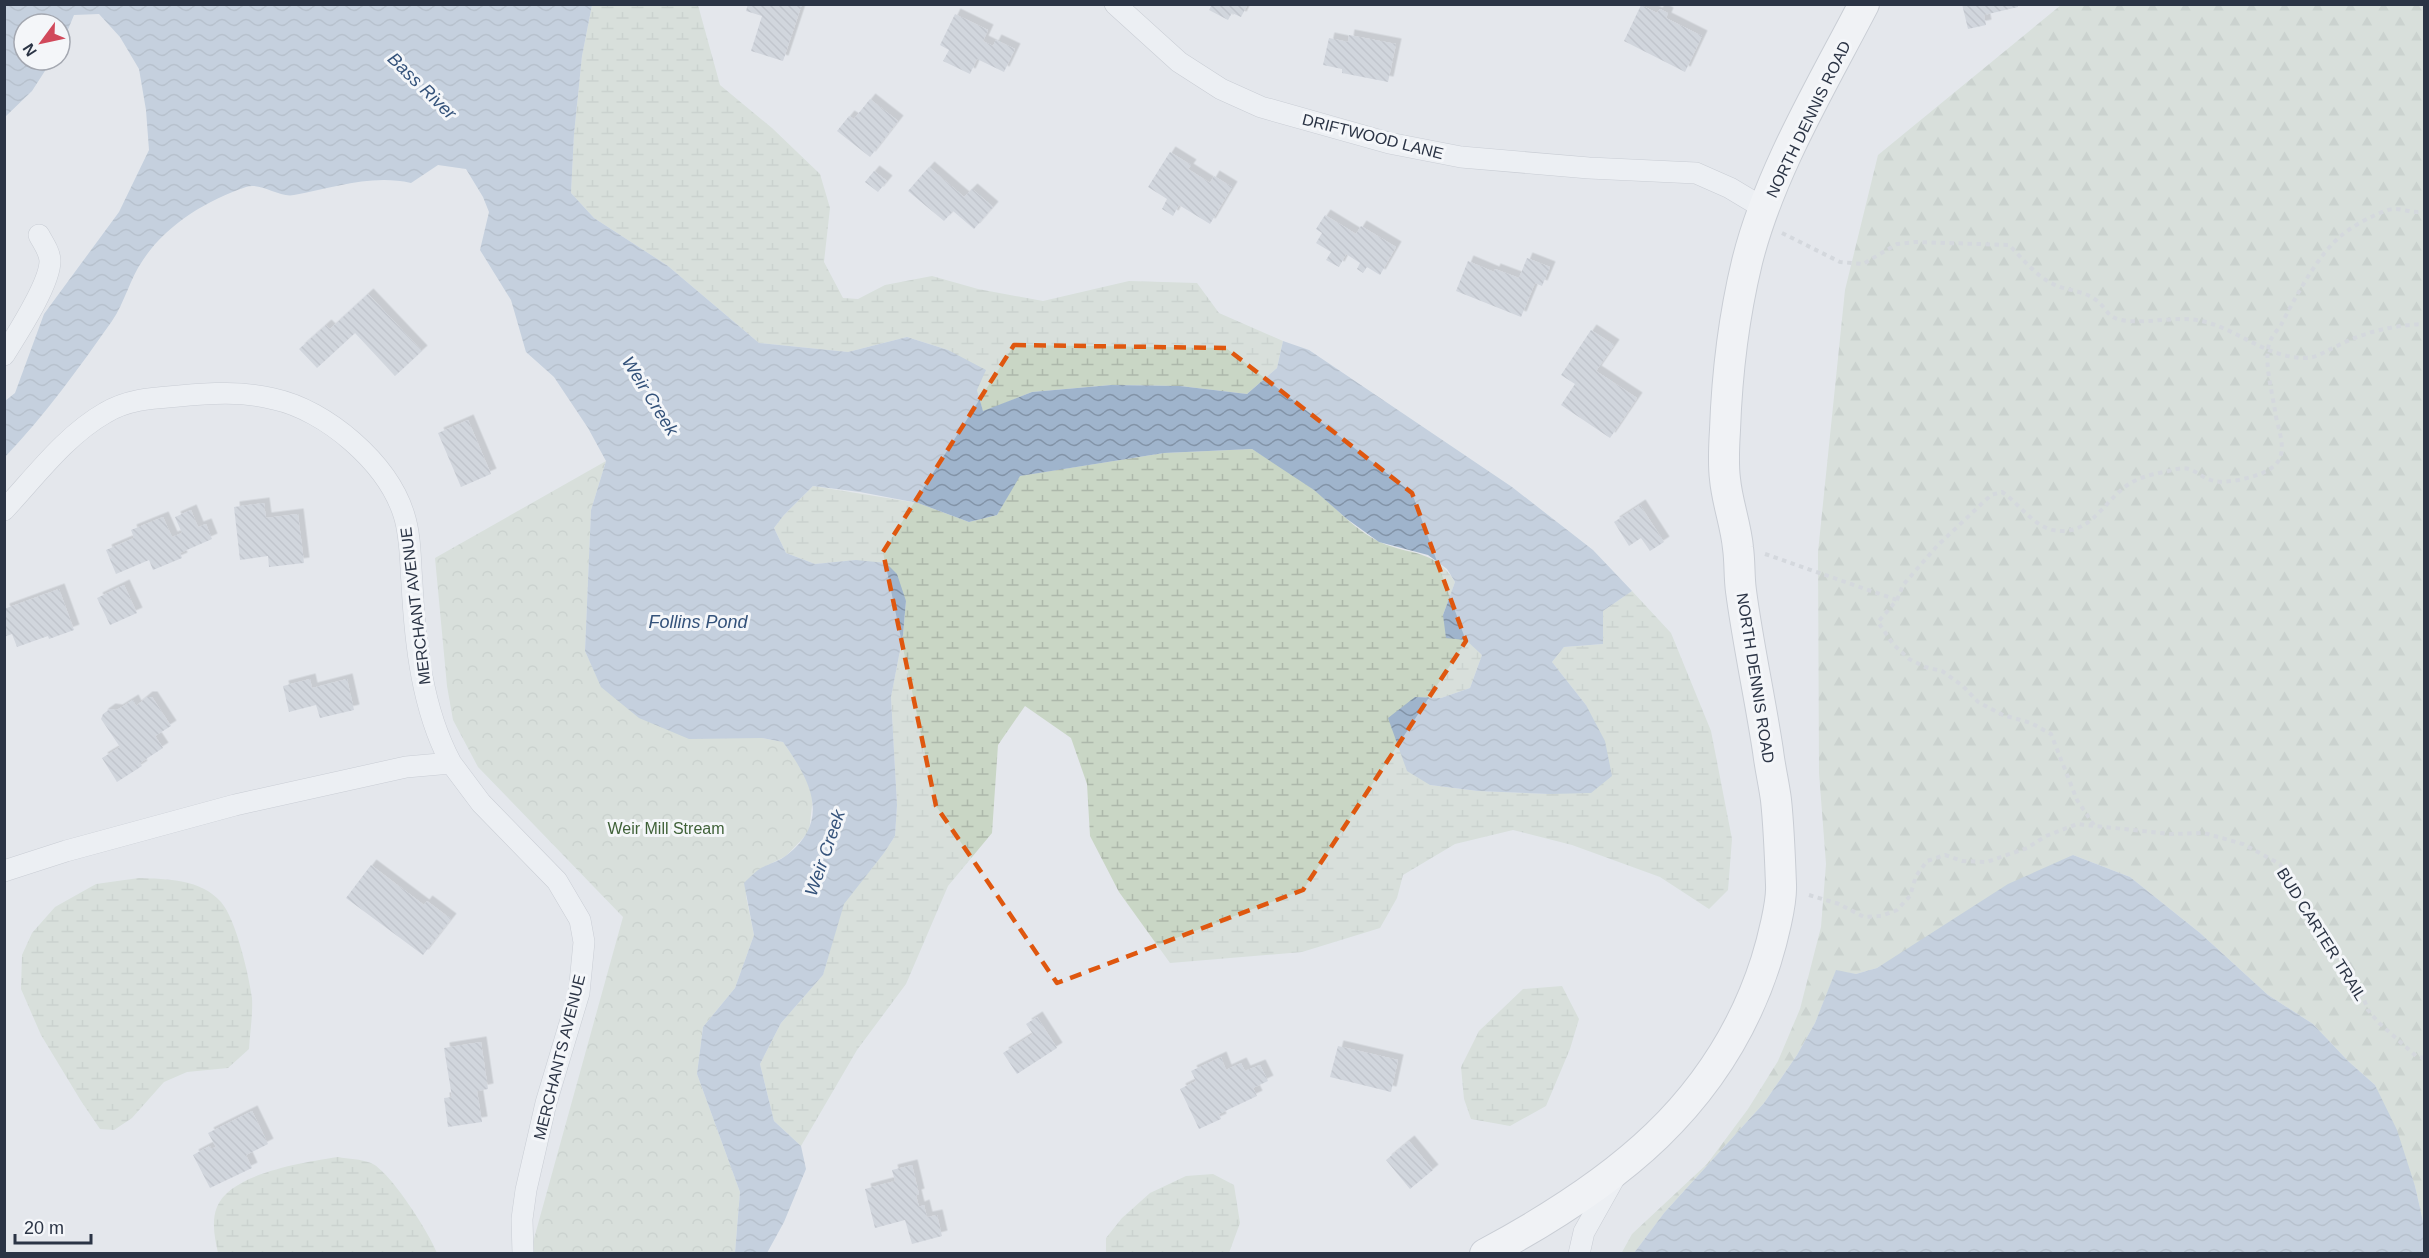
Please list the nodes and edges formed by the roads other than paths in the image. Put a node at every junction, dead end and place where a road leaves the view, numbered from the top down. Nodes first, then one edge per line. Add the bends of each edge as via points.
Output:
1 (1115, 4) edge
2 (1864, 4) edge
3 (1762, 216) junction
4 (39, 235) dead end
5 (4, 355) edge
6 (4, 510) edge
7 (451, 763) junction
8 (4, 871) edge
9 (1619, 1169) junction
10 (1494, 1253) edge
11 (523, 1254) edge
12 (1579, 1254) edge

1 - 3 street, DRIFTWOOD LANE via 1179,62 1221,88 1261,106 1389,143 1461,157 1696,173 1730,188
2 - 3 main road, NORTH DENNIS ROAD via 1788,153
3 - 9 main road, NORTH DENNIS ROAD via 1736,314 1728,378 1725,480 1776,797 1782,888 1755,993 1719,1059 1680,1113
4 - 5 street via 50,260 48,273
6 - 7 street, MERCHANT AVENUE via 52,456 104,413 129,402 216,393 249,394 277,399 312,414 363,450 404,513 425,688 439,740
7 - 8 street via 406,767 235,805
7 - 11 street, MERCHANTS AVENUE via 481,803 557,881 580,920 584,942 579,993 546,1103 526,1190
9 - 10 main road, NORTH DENNIS ROAD
9 - 12 street via 1584,1232

